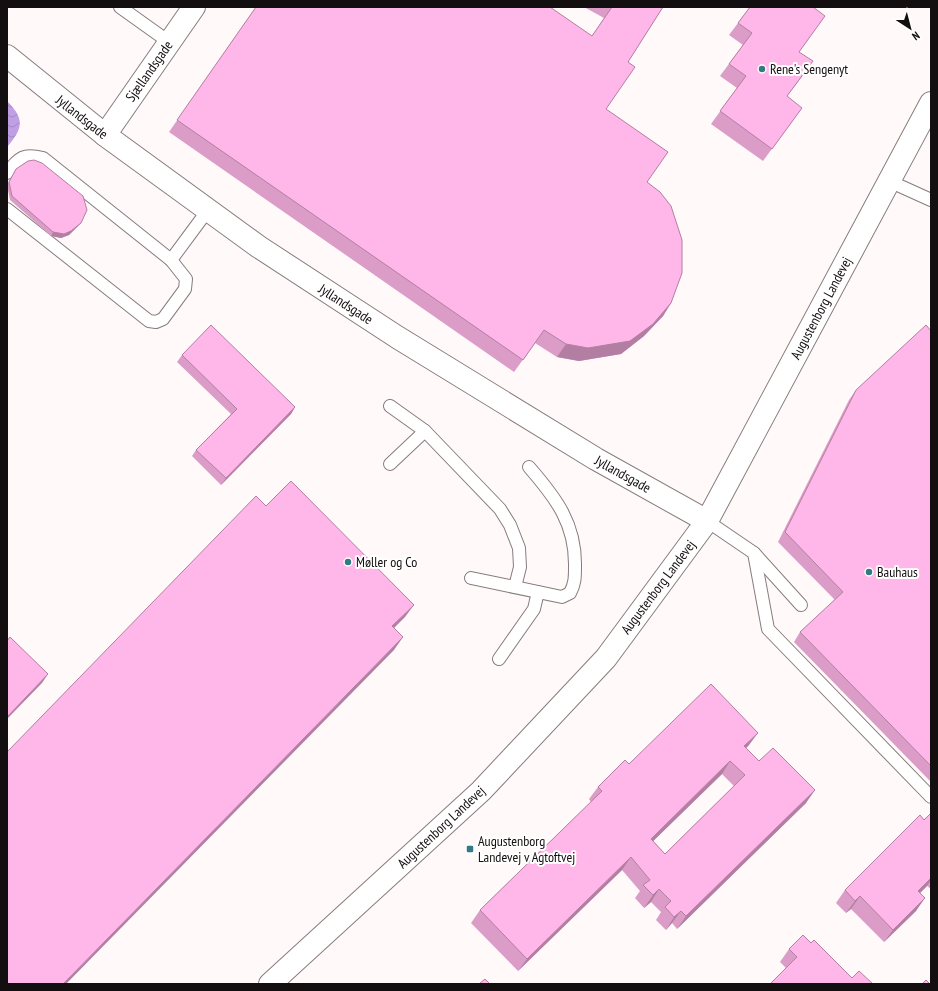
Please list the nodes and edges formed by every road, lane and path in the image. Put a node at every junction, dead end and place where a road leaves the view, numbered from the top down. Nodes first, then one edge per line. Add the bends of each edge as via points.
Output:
1 (120, 7) edge
2 (194, 7) edge
3 (136, 12) edge
4 (169, 42) junction
5 (7, 56) edge
6 (931, 103) edge
7 (105, 135) junction
8 (7, 173) edge
9 (889, 181) junction
10 (931, 200) edge
11 (7, 209) edge
12 (208, 210) junction
13 (171, 260) junction
14 (390, 406) dead end
15 (425, 431) junction
16 (390, 464) dead end
17 (529, 467) dead end
18 (707, 521) junction
19 (754, 553) junction
20 (471, 578) dead end
21 (515, 587) junction
22 (538, 592) junction
23 (801, 604) dead end
24 (499, 659) dead end
25 (931, 797) edge
26 (270, 984) edge

1 - 3 lane
2 - 4 street, Sjællandsgade
3 - 4 lane
4 - 7 street, Sjællandsgade
5 - 7 street, Jyllandsgade
6 - 9 street, Augustenborg Landevej
7 - 12 street, Jyllandsgade
8 - 13 lane via 18,159 30,155 43,158
9 - 10 lane
9 - 18 street, Augustenborg Landevej
11 - 13 lane via 149,321 163,319 185,289 186,279
12 - 13 lane
12 - 18 street, Jyllandsgade via 259,247 396,337 596,459
14 - 15 lane
15 - 16 lane
15 - 21 lane via 500,509 510,525 519,548 520,567
17 - 22 lane via 551,492 566,516 576,550 575,585 570,593 562,597
18 - 19 lane
18 - 26 street, Augustenborg Landevej via 606,658 492,780
19 - 23 lane
19 - 25 lane via 768,629
20 - 21 lane
21 - 22 lane
22 - 24 lane via 534,609

